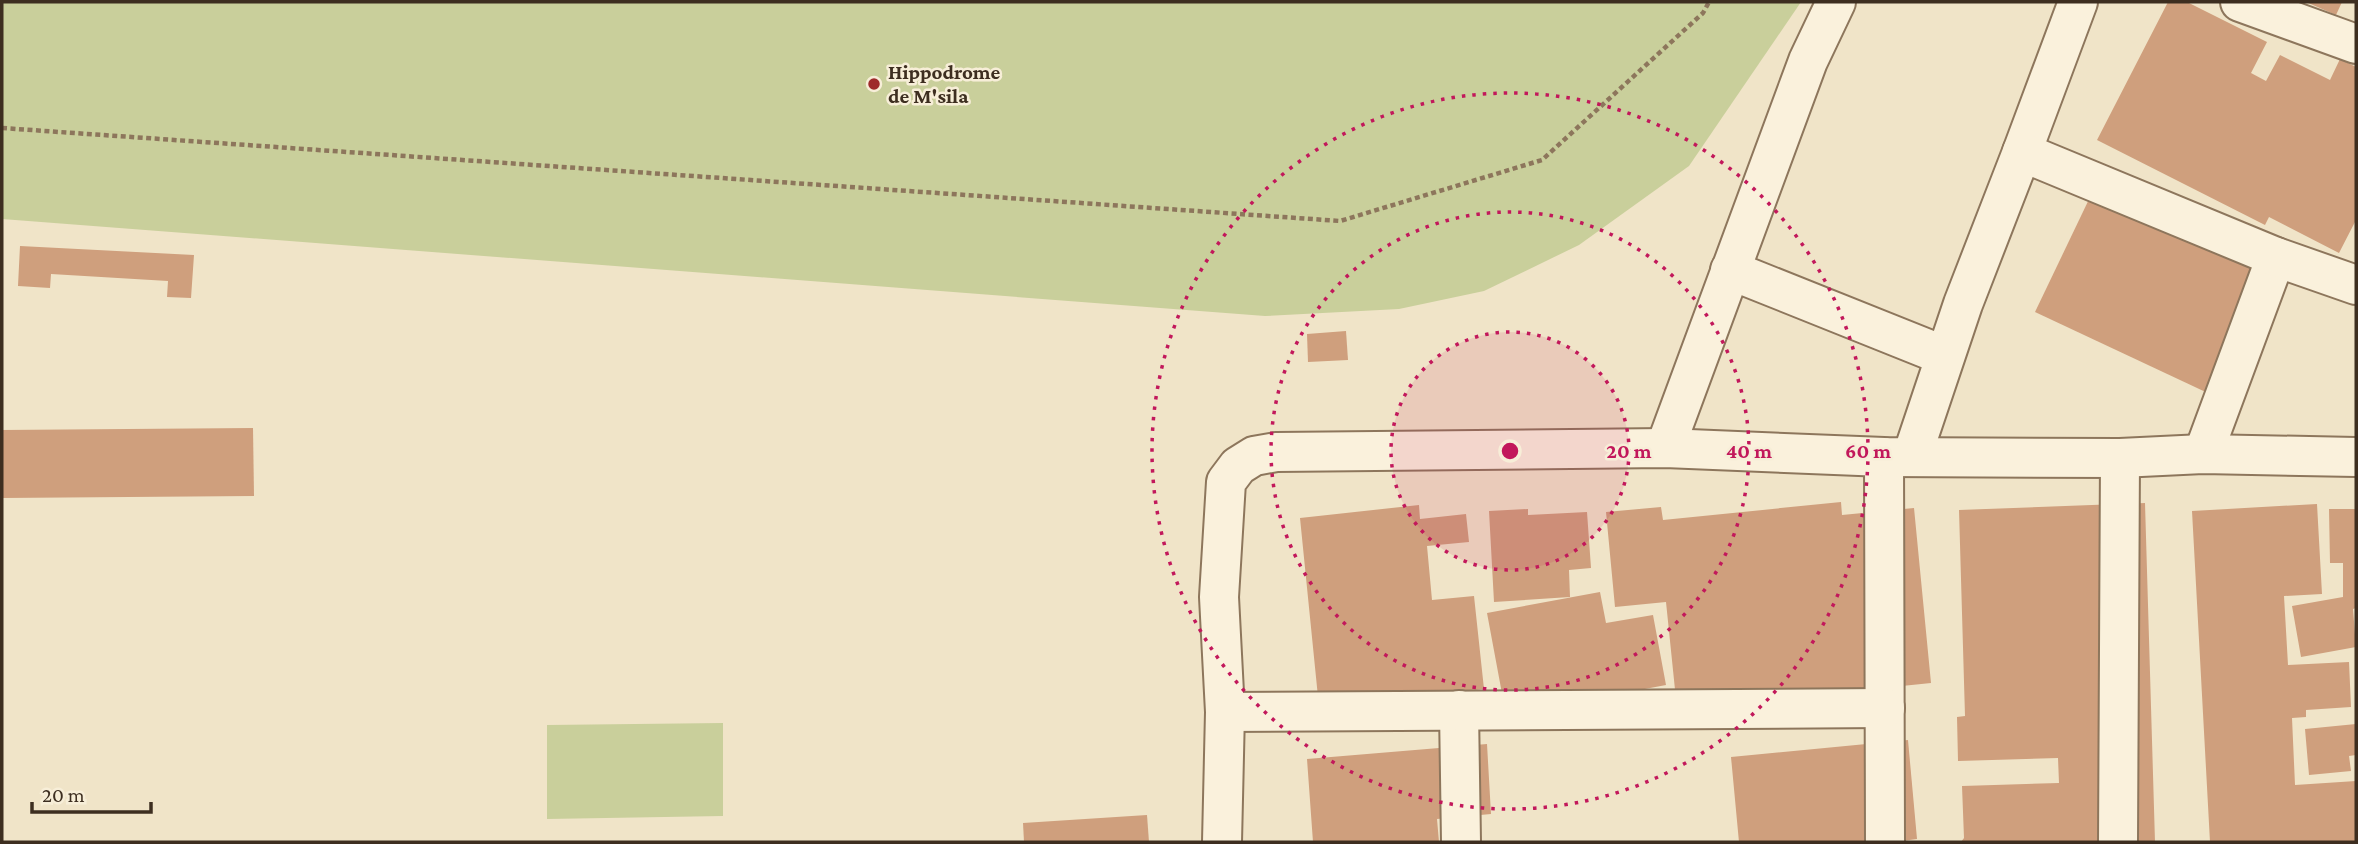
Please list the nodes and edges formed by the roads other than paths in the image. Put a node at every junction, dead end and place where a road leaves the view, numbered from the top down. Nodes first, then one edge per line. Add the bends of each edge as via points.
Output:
1 (1836, 2) edge
2 (2078, 2) edge
3 (2240, 2) edge
4 (2317, 15) edge
5 (2356, 44) edge
6 (2021, 152) junction
7 (2276, 257) junction
8 (1730, 270) junction
9 (2356, 285) edge
10 (1945, 356) junction
11 (1665, 447) junction
12 (2203, 454) junction
13 (1898, 457) junction
14 (2356, 457) edge
15 (2119, 458) junction
16 (1885, 708) junction
17 (1459, 710) junction
18 (1224, 712) junction
19 (1222, 842) edge
20 (1461, 842) edge
21 (1885, 842) edge
22 (2118, 842) edge

1 - 8 street via 1808,61
2 - 6 street
3 - 4 street
4 - 5 street
6 - 7 street
6 - 10 street
7 - 9 street
7 - 12 street
8 - 10 street
8 - 11 street
10 - 13 street
11 - 13 street
11 - 18 street via 1276,452 1254,456 1238,466 1226,482 1219,597
12 - 14 street
12 - 15 street
13 - 15 street
13 - 16 street
15 - 22 street
16 - 17 street
16 - 21 street
17 - 18 street
17 - 20 street
18 - 19 street

